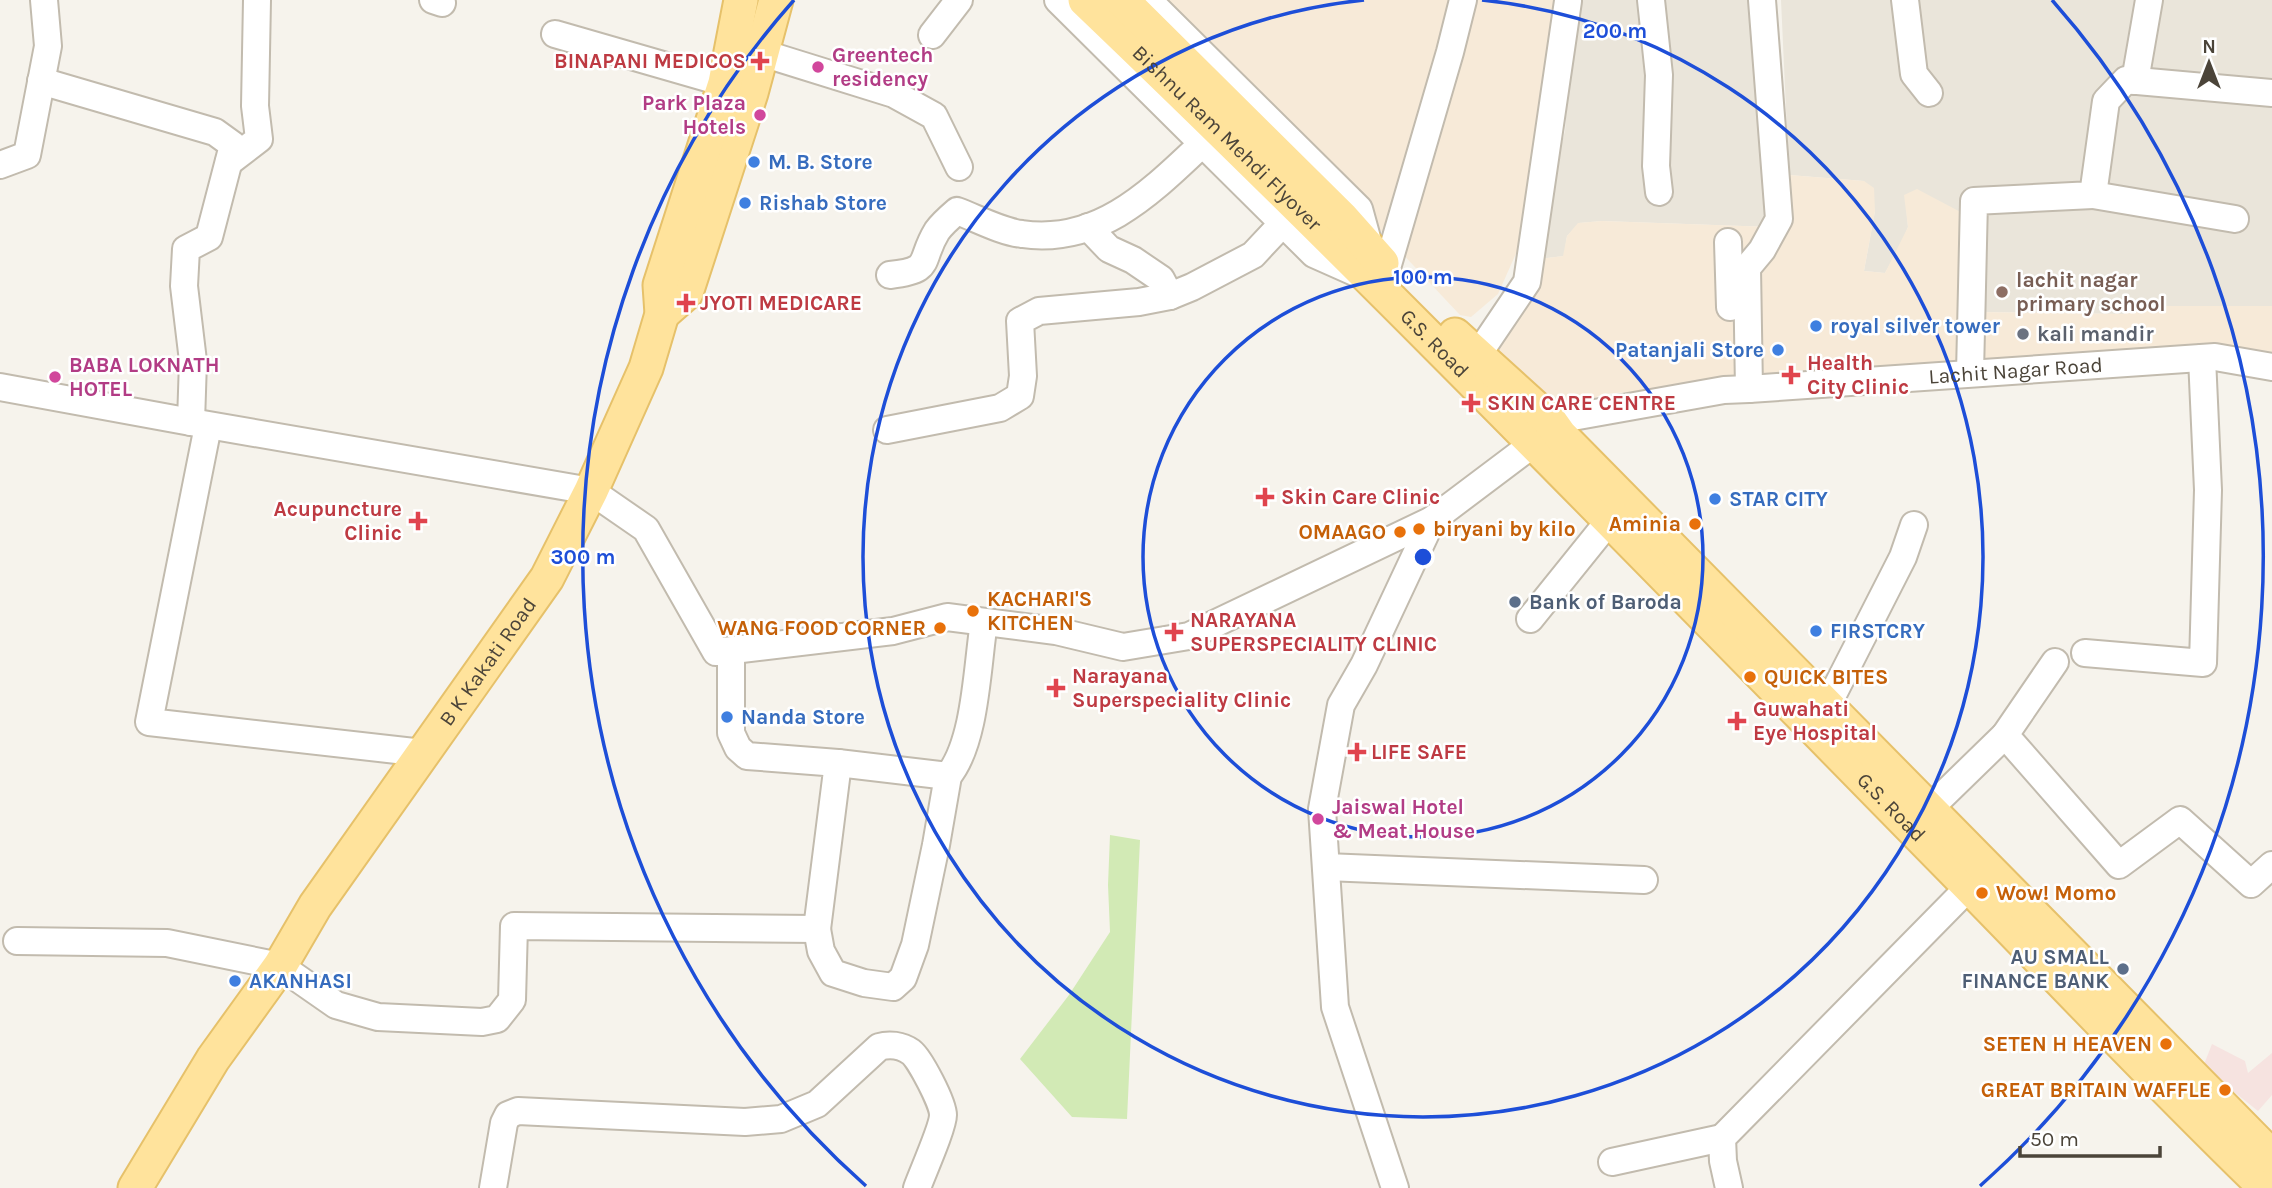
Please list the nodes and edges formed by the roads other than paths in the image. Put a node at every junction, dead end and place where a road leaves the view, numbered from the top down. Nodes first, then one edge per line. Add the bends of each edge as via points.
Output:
1 (44, 0) edge
2 (257, 0) edge
3 (741, 0) edge
4 (776, 0) edge
5 (959, 0) edge
6 (1058, 0) edge
7 (1085, 0) edge
8 (1122, 0) edge
9 (1148, 0) edge
10 (1463, 0) edge
11 (1651, 0) edge
12 (1762, 0) edge
13 (1905, 0) edge
14 (2149, 0) edge
15 (1568, 1) edge
16 (555, 34) dead end
17 (932, 35) dead end
18 (762, 53) junction
19 (41, 81) junction
20 (2135, 81) junction
21 (725, 83) junction
22 (1929, 93) dead end
23 (2272, 93) edge
24 (1202, 144) junction
25 (229, 162) junction
26 (0, 165) edge
27 (959, 167) dead end
28 (1659, 192) dead end
29 (2093, 195) junction
30 (2235, 219) dead end
31 (1282, 224) junction
32 (1088, 227) junction
33 (1333, 227) junction
34 (1728, 242) dead end
35 (1375, 266) junction
36 (890, 275) dead end
37 (1170, 296) junction
38 (662, 314) junction
39 (1477, 356) junction
40 (2203, 358) junction
41 (2272, 367) edge
42 (1970, 373) junction
43 (0, 387) edge
44 (1741, 389) junction
45 (200, 424) junction
46 (887, 430) dead end
47 (1542, 432) junction
48 (591, 491) junction
49 (1432, 520) junction
50 (1609, 521) junction
51 (1914, 525) dead end
52 (1530, 619) dead end
53 (984, 622) junction
54 (731, 652) junction
55 (2085, 653) dead end
56 (2055, 662) dead end
57 (1827, 706) junction
58 (2005, 735) junction
59 (423, 753) junction
60 (838, 763) junction
61 (948, 776) junction
62 (1929, 810) junction
63 (2272, 865) edge
64 (1326, 867) junction
65 (1644, 880) dead end
66 (1969, 887) junction
67 (817, 929) junction
68 (17, 941) dead end
69 (280, 966) junction
70 (1722, 1138) junction
71 (2272, 1157) edge
72 (1612, 1162) dead end
73 (135, 1188) edge
74 (494, 1188) edge
75 (917, 1188) edge
76 (1395, 1188) edge
77 (1729, 1188) edge
78 (2266, 1188) edge

1 - 19 street via 48,46
2 - 25 street via 255,106 259,139
3 - 21 main road, B K Kakati Road
4 - 18 main road
5 - 17 street
6 - 24 street
7 - 33 main road, Bishnu Ram Mehdi Flyover via 1222,131
8 - 33 main road, Bishnu Ram Mehdi Flyover
9 - 35 street via 1359,209
10 - 35 street via 1451,52
11 - 28 street via 1659,75
12 - 44 street via 1779,219 1747,268
13 - 22 street via 1914,74
14 - 20 street
15 - 39 street via 1527,282
16 - 21 street
18 - 27 street via 894,94 934,116
18 - 38 main road via 687,293
19 - 25 street via 215,132 233,145
19 - 26 street via 27,155
20 - 23 street
20 - 29 street via 2126,80 2106,101
21 - 38 main road, B K Kakati Road via 660,285
24 - 31 street
24 - 32 street via 1123,213
25 - 45 street via 209,237 186,249 184,286
29 - 30 street
29 - 42 street via 1974,201
31 - 35 street via 1314,254
31 - 37 street via 1253,255
32 - 36 street via 1074,233 1022,234 957,211 938,229 922,265 914,272
32 - 37 street via 1109,249 1161,278
33 - 35 main road, Bishnu Ram Mehdi Flyover
34 - 44 street
35 - 39 main road, G.S. Road
35 - 47 main road, G.S. Road
37 - 46 street via 1039,311 1020,321 1020,396 1000,408
38 - 48 main road, B K Kakati Road via 646,368
39 - 47 main road, G.S. Road
40 - 41 street, Lachit Nagar Road
40 - 42 street, Lachit Nagar Road
40 - 55 street via 2208,490 2203,663
42 - 44 street, Lachit Nagar Road
43 - 45 street
44 - 47 street, Lachit Nagar Road
45 - 48 street
45 - 59 street via 149,722
47 - 49 street
47 - 50 main road, G.S. Road
47 - 57 main road, G.S. Road via 1560,435
48 - 54 street via 646,529 716,652
48 - 59 main road, B K Kakati Road via 547,578
49 - 53 street via 1189,636 1123,647 1056,631
49 - 64 street via 1341,705 1322,809
50 - 52 street
50 - 66 main road, G.S. Road
51 - 57 street via 1903,557
53 - 54 street via 947,617 893,631
53 - 61 street via 967,738
54 - 60 street via 731,733 738,748 747,756
56 - 58 street
57 - 62 main road, G.S. Road
58 - 62 street
58 - 63 street via 2119,865 2180,820 2251,884
59 - 69 main road, B K Kakati Road via 315,906
60 - 61 street
60 - 67 street
61 - 67 street via 915,945 903,978 893,987 833,973 821,951
62 - 71 main road, G.S. Road
64 - 65 street
64 - 76 street via 1335,1007
66 - 70 street
66 - 78 main road, G.S. Road
67 - 69 street via 514,926 512,1000 497,1019 482,1022 367,1014 336,1005
68 - 69 street via 167,943
69 - 73 main road, B K Kakati Road via 213,1059
70 - 72 street
70 - 77 street
74 - 75 street via 504,1123 518,1111 745,1122 781,1119 817,1104 879,1047 887,1045 912,1052 939,1098 943,1116

